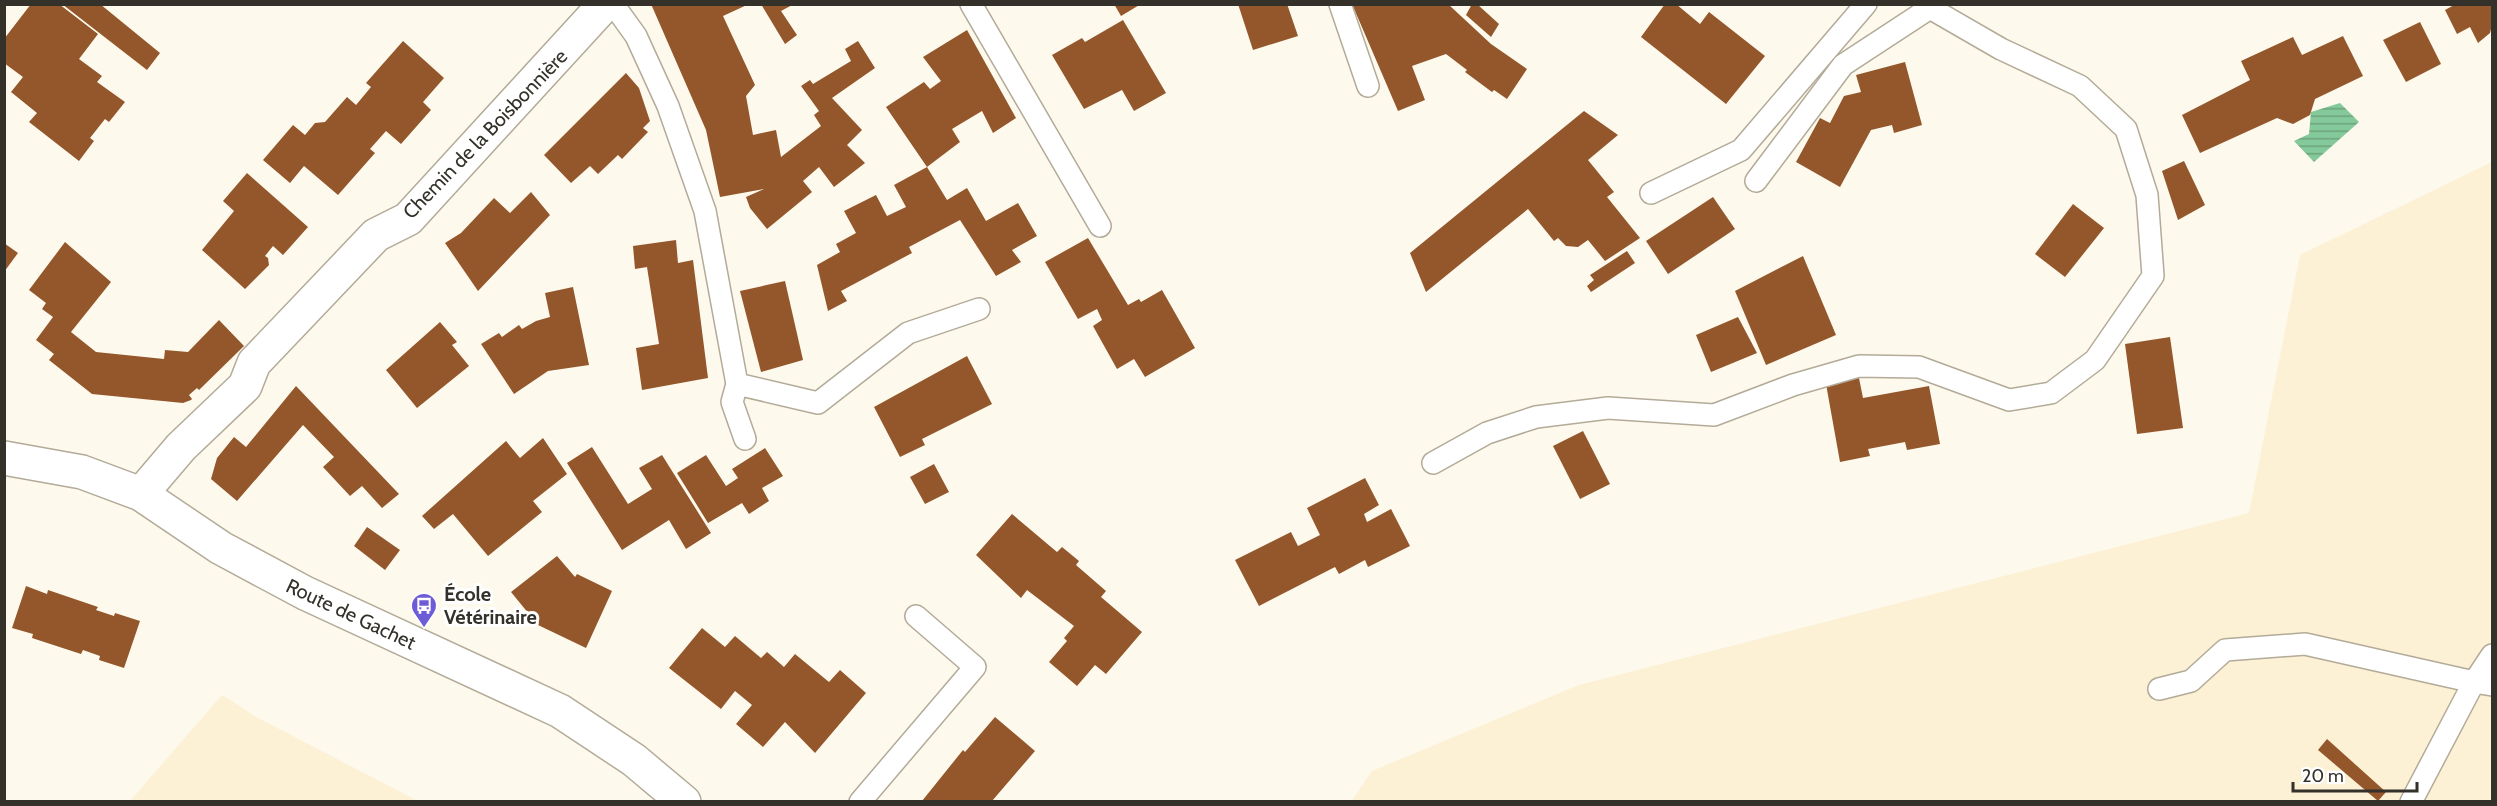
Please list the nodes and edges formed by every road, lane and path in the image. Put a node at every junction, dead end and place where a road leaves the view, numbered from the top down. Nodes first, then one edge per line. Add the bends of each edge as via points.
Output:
1 (605, 4) edge
2 (613, 4) edge
3 (971, 4) edge
4 (1340, 4) edge
5 (1866, 4) edge
6 (1927, 6) edge
7 (1368, 86) dead end
8 (1756, 181) dead end
9 (1651, 193) dead end
10 (1100, 226) dead end
11 (979, 309) dead end
12 (737, 384) junction
13 (745, 439) dead end
14 (4, 458) edge
15 (1433, 463) dead end
16 (141, 494) junction
17 (916, 616) dead end
18 (2493, 655) edge
19 (2483, 684) edge
20 (2160, 689) dead end
21 (684, 801) edge
22 (860, 801) edge
23 (2410, 801) edge

1 - 16 street, Chemin de la Boisbonnière via 408,219 376,236 262,354 245,386 181,447
2 - 12 lane via 636,36 668,106 705,210
3 - 10 lane
4 - 7 lane
5 - 9 lane via 1741,150
6 - 8 lane via 1844,65
6 - 15 lane via 2001,49 2080,86 2126,129 2147,195 2153,276 2095,360 2051,393 2009,400 1919,368 1859,366 1793,385 1714,416 1608,408 1536,417 1487,433
11 - 12 lane via 908,333 818,403
12 - 13 lane via 732,402
14 - 16 street, Route de Gachet via 82,472
16 - 21 street, Route de Gachet via 221,548 304,593 560,711 634,760
17 - 22 lane via 975,667
18 - 19 lane
19 - 20 lane via 2305,644 2225,650 2191,681
19 - 23 lane

